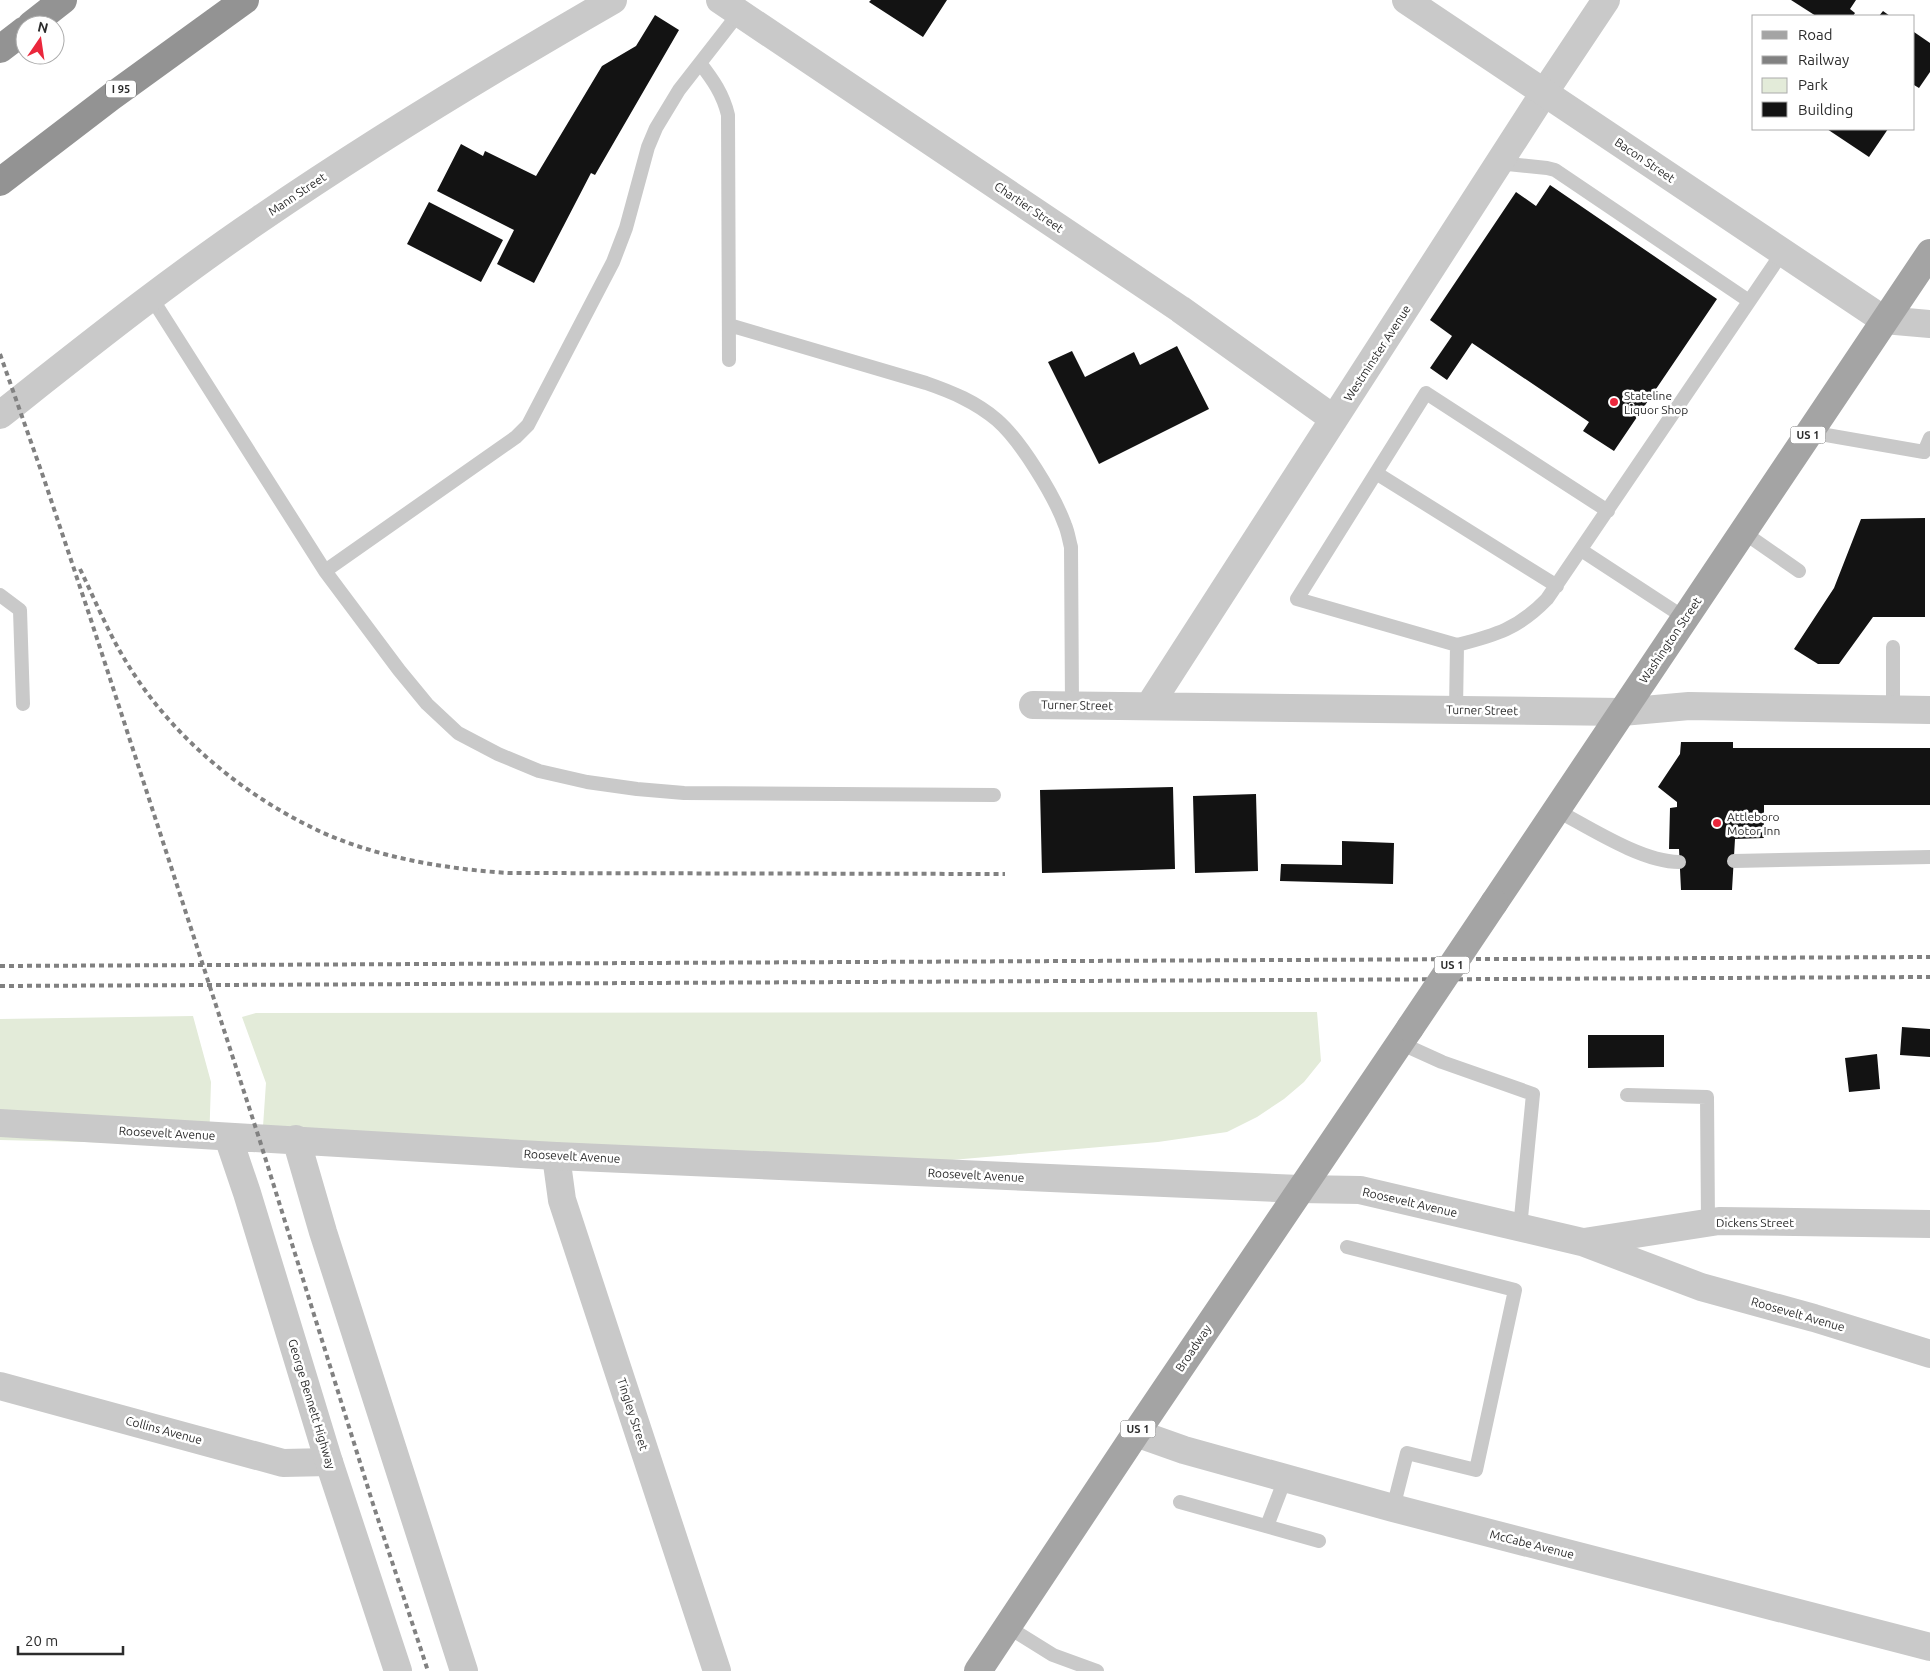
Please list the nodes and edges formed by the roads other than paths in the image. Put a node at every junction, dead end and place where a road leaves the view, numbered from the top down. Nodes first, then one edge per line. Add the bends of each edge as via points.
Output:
1 (63, 0) edge
2 (245, 0) edge
3 (614, 0) edge
4 (1406, 0) edge
5 (1606, 0) edge
6 (729, 6) edge
7 (44, 15) edge
8 (15, 38) edge
9 (0, 49) edge
10 (700, 63) junction
11 (1544, 93) junction
12 (1498, 163) junction
13 (0, 182) edge
14 (1782, 253) junction
15 (1930, 253) edge
16 (151, 298) junction
17 (1749, 301) junction
18 (1884, 320) junction
19 (1930, 324) edge
20 (729, 325) junction
21 (729, 360) dead end
22 (0, 415) edge
23 (1334, 419) junction
24 (1809, 432) junction
25 (1930, 438) edge
26 (1376, 473) junction
27 (1608, 510) junction
28 (1743, 532) junction
29 (1581, 550) junction
30 (325, 571) junction
31 (1799, 571) dead end
32 (1557, 586) junction
33 (0, 595) edge
34 (1685, 618) junction
35 (1457, 645) junction
36 (1893, 647) dead end
37 (23, 704) dead end
38 (1033, 705) dead end
39 (1072, 705) junction
40 (1149, 706) junction
41 (1456, 710) junction
42 (1893, 710) junction
43 (1930, 710) edge
44 (1622, 712) junction
45 (994, 795) dead end
46 (1556, 810) junction
47 (1930, 858) edge
48 (1734, 861) dead end
49 (1679, 862) dead end
50 (1405, 1035) junction
51 (1627, 1095) dead end
52 (0, 1123) edge
53 (228, 1137) junction
54 (296, 1139) junction
55 (556, 1156) junction
56 (1300, 1189) junction
57 (1708, 1222) junction
58 (1930, 1224) edge
59 (1520, 1228) junction
60 (1582, 1242) junction
61 (1347, 1247) dead end
62 (1930, 1354) edge
63 (0, 1386) edge
64 (1136, 1433) junction
65 (329, 1462) junction
66 (1285, 1478) junction
67 (1180, 1502) dead end
68 (1393, 1508) junction
69 (1268, 1526) junction
70 (1319, 1541) dead end
71 (1008, 1626) junction
72 (1930, 1646) edge
73 (398, 1671) edge
74 (464, 1671) edge
75 (717, 1671) edge
76 (978, 1671) edge
77 (1097, 1671) edge

1 - 7 highway
2 - 13 highway, I 95
3 - 16 street, Mann Street via 409,120 259,220
4 - 11 street, Bacon Street
5 - 11 street, Westminster Avenue
6 - 10 lane
6 - 23 street, Chartier Street via 1180,309
8 - 9 highway
10 - 20 lane via 716,84 728,115
10 - 30 lane via 656,128 613,262 528,425 516,437
11 - 12 street, Westminster Avenue
11 - 14 street, Bacon Street
12 - 17 lane via 1555,170
12 - 23 street, Westminster Avenue
14 - 17 lane
14 - 18 street, Bacon Street
15 - 18 main road, Washington Street / US 1
16 - 22 street, Mann Street
16 - 30 lane
17 - 27 lane
18 - 19 street
18 - 24 main road, Washington Street / US 1
20 - 21 lane
20 - 39 lane via 956,394 997,420 1014,438 1046,486 1065,525 1071,547
23 - 40 street, Westminster Avenue
24 - 25 lane via 1924,452
24 - 28 main road, Washington Street / US 1
26 - 27 lane via 1426,393
26 - 32 lane
26 - 35 lane via 1297,599
27 - 29 lane
28 - 31 lane
28 - 34 main road, Washington Street / US 1
29 - 32 lane
29 - 34 lane
30 - 45 lane via 399,670 427,704 458,733 539,771 587,782 684,793
32 - 35 lane via 1520,623 1486,638
33 - 37 lane via 20,610
34 - 44 main road, Washington Street / US 1
35 - 41 lane
36 - 42 lane
38 - 39 street, Turner Street
39 - 40 street, Turner Street
40 - 41 street, Turner Street
41 - 44 street, Turner Street
42 - 43 street, Turner Street
42 - 44 street, Turner Street via 1689,706
44 - 46 main road, Washington Street / US 1
46 - 49 lane via 1640,853
46 - 50 main road, Washington Street / US 1, bridge
47 - 48 lane
50 - 56 main road, Broadway / US 1
50 - 59 lane via 1442,1062 1533,1094
51 - 57 lane via 1707,1097
52 - 53 street, Roosevelt Avenue
53 - 54 street, Roosevelt Avenue
53 - 65 street, George Bennett Highway
54 - 55 street, Roosevelt Avenue
54 - 74 street via 320,1224
55 - 56 street, Roosevelt Avenue
55 - 75 street, Tingley Street via 562,1200
56 - 59 street, Roosevelt Avenue via 1360,1190
56 - 64 main road, Broadway / US 1
57 - 58 street, Dickens Street
57 - 60 street, Dickens Street
59 - 60 street, Roosevelt Avenue
60 - 62 street, Roosevelt Avenue via 1701,1287
61 - 68 lane via 1515,1290 1476,1470 1407,1454
63 - 65 street, Collins Avenue via 283,1463
64 - 66 street, McCabe Avenue
64 - 71 main road, Broadway / US 1
65 - 73 street, George Bennett Highway
66 - 68 street, McCabe Avenue
66 - 69 lane
67 - 69 lane
68 - 72 street, McCabe Avenue
69 - 70 lane
71 - 76 main road, Broadway / US 1
71 - 77 lane via 1053,1655

